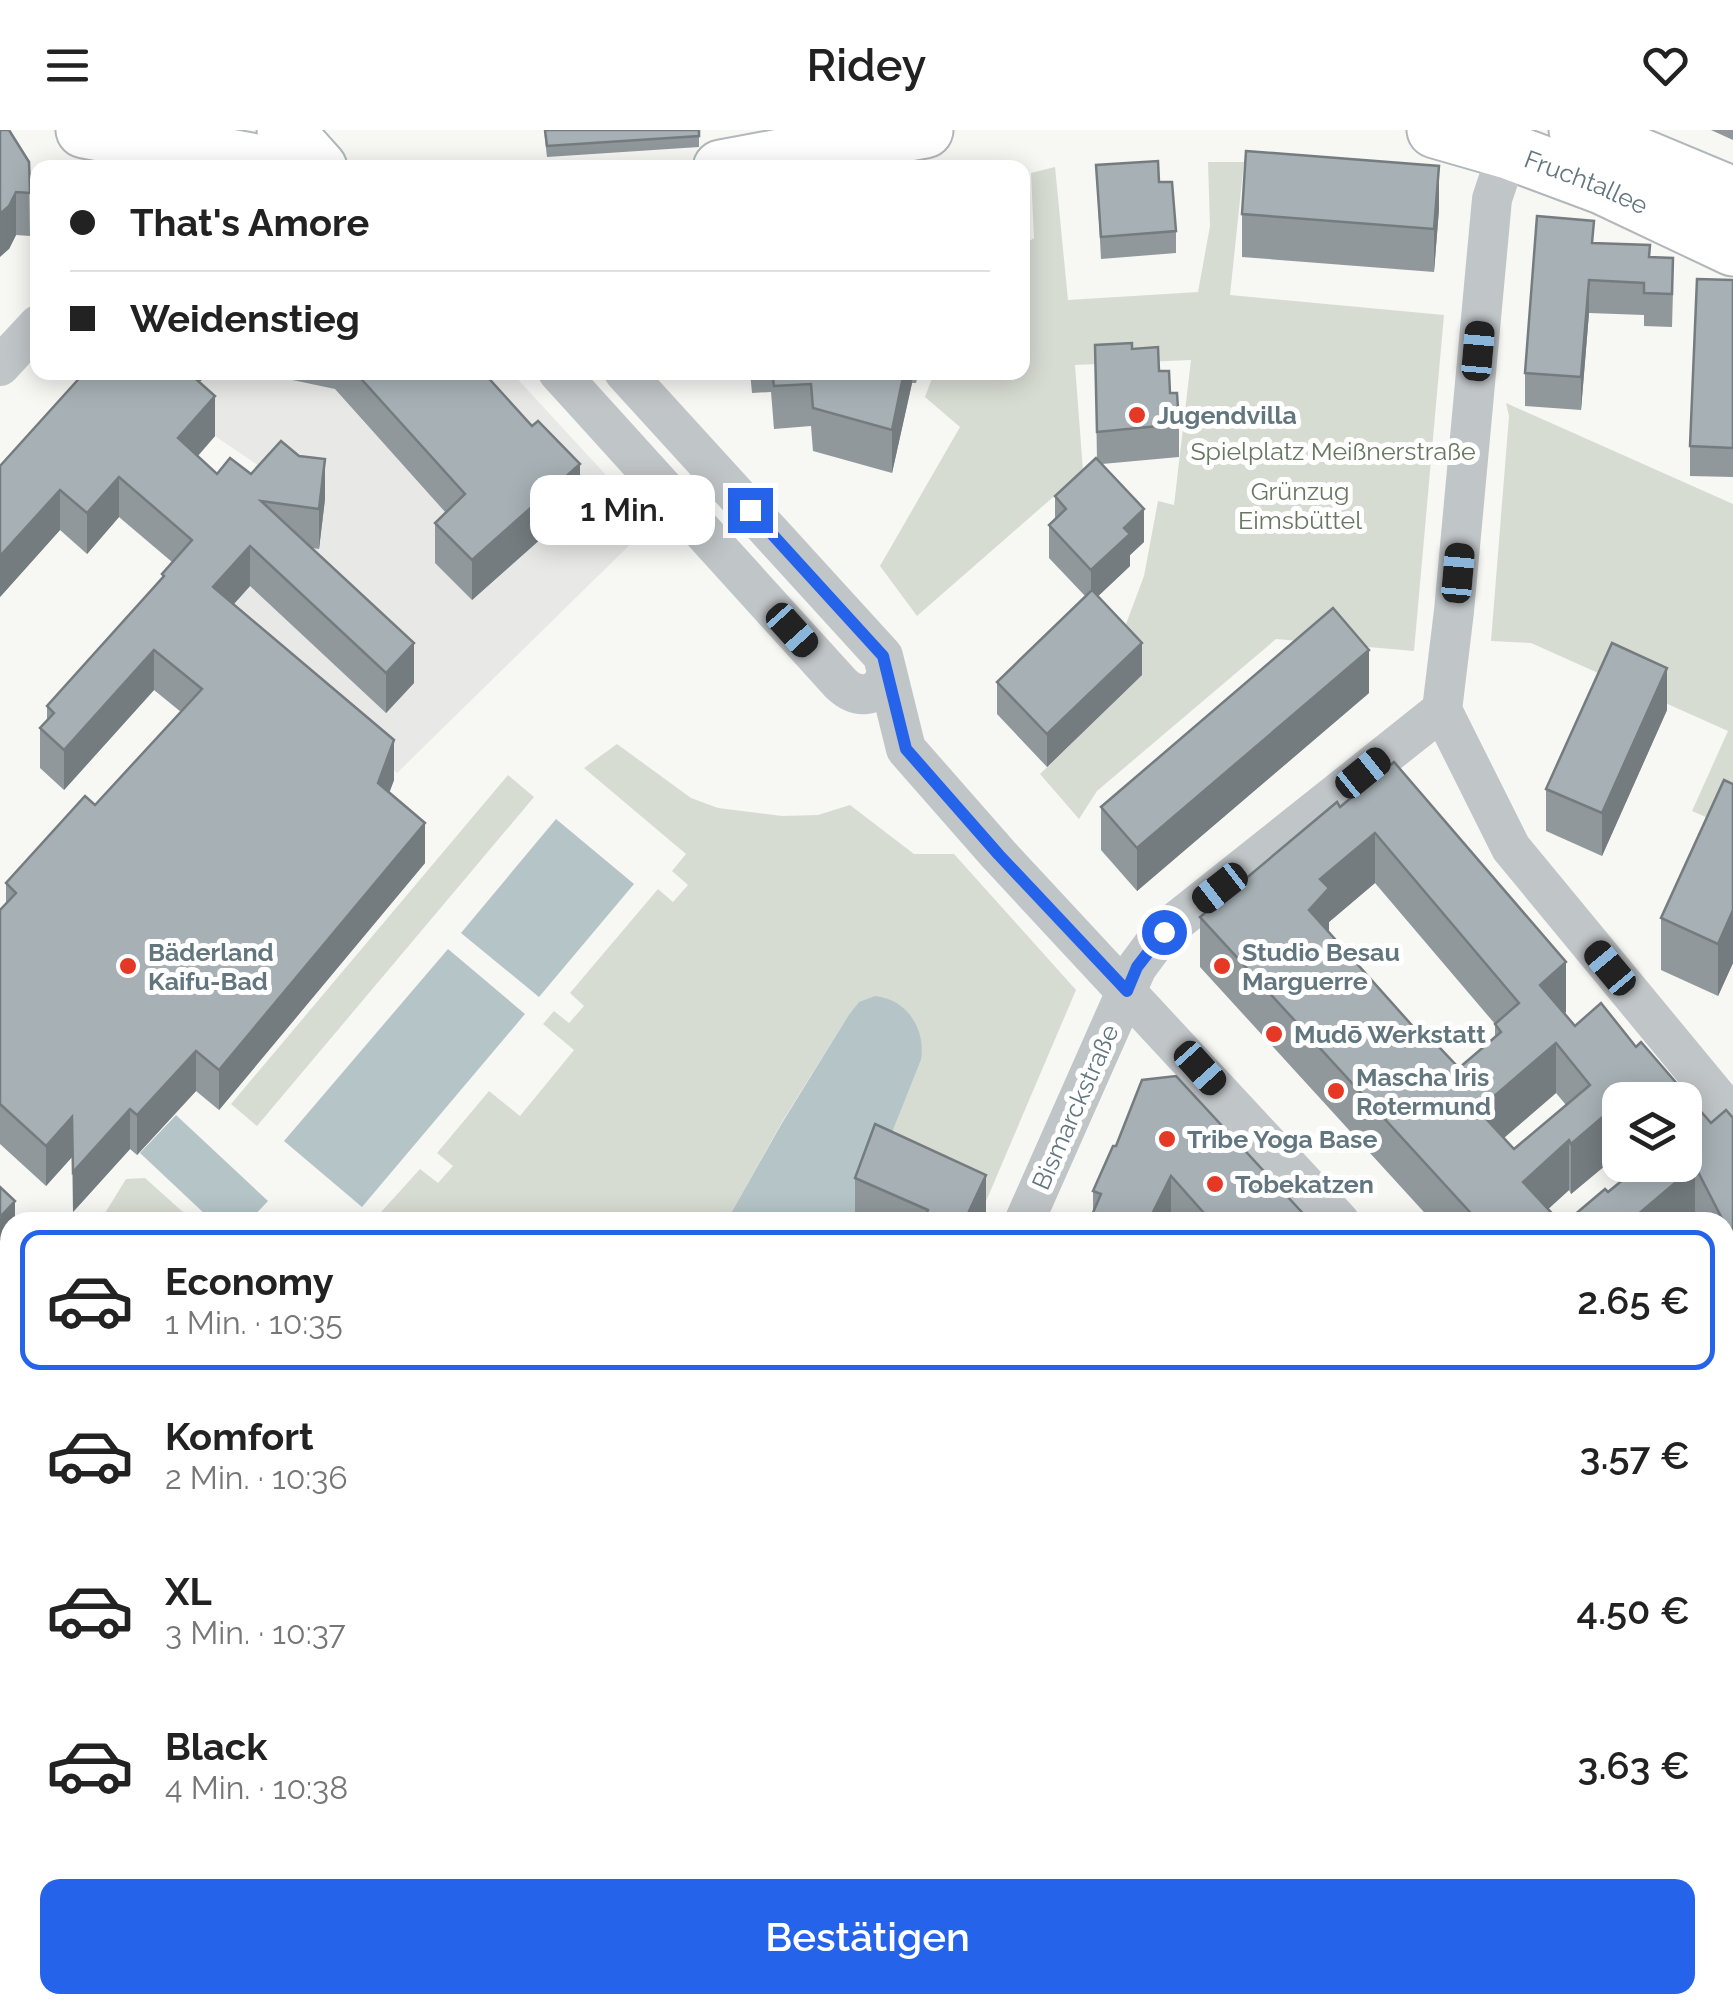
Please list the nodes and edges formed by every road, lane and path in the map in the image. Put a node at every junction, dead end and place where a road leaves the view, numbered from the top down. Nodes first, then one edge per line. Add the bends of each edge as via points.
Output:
1 (84, 130) edge
2 (285, 130) edge
3 (925, 130) edge
4 (1436, 130) edge
5 (1577, 130) edge
6 (188, 149) edge
7 (1508, 151) junction
8 (246, 160) edge
9 (312, 160) edge
10 (765, 160) edge
11 (1733, 195) edge
12 (1733, 248) edge
13 (30, 333) edge
14 (0, 366) edge
15 (565, 380) edge
16 (631, 380) edge
17 (886, 678) junction
18 (1442, 710) junction
19 (1127, 991) junction
20 (1733, 1117) edge
21 (1028, 1212) edge
22 (1331, 1212) edge

1 - 6 main road
2 - 9 main road
3 - 10 main road
4 - 7 main road, Fruchtallee
5 - 11 main road, Fruchtallee
6 - 8 main road
7 - 12 main road, Fruchtallee via 1602,186
7 - 18 street via 1492,199
13 - 14 street
15 - 17 street via 840,684 865,695
16 - 17 street via 883,656
17 - 19 street via 906,749
18 - 19 street, Bismarckstraße via 1164,932
18 - 20 street via 1510,848
19 - 21 street, Bismarckstraße
19 - 22 street

